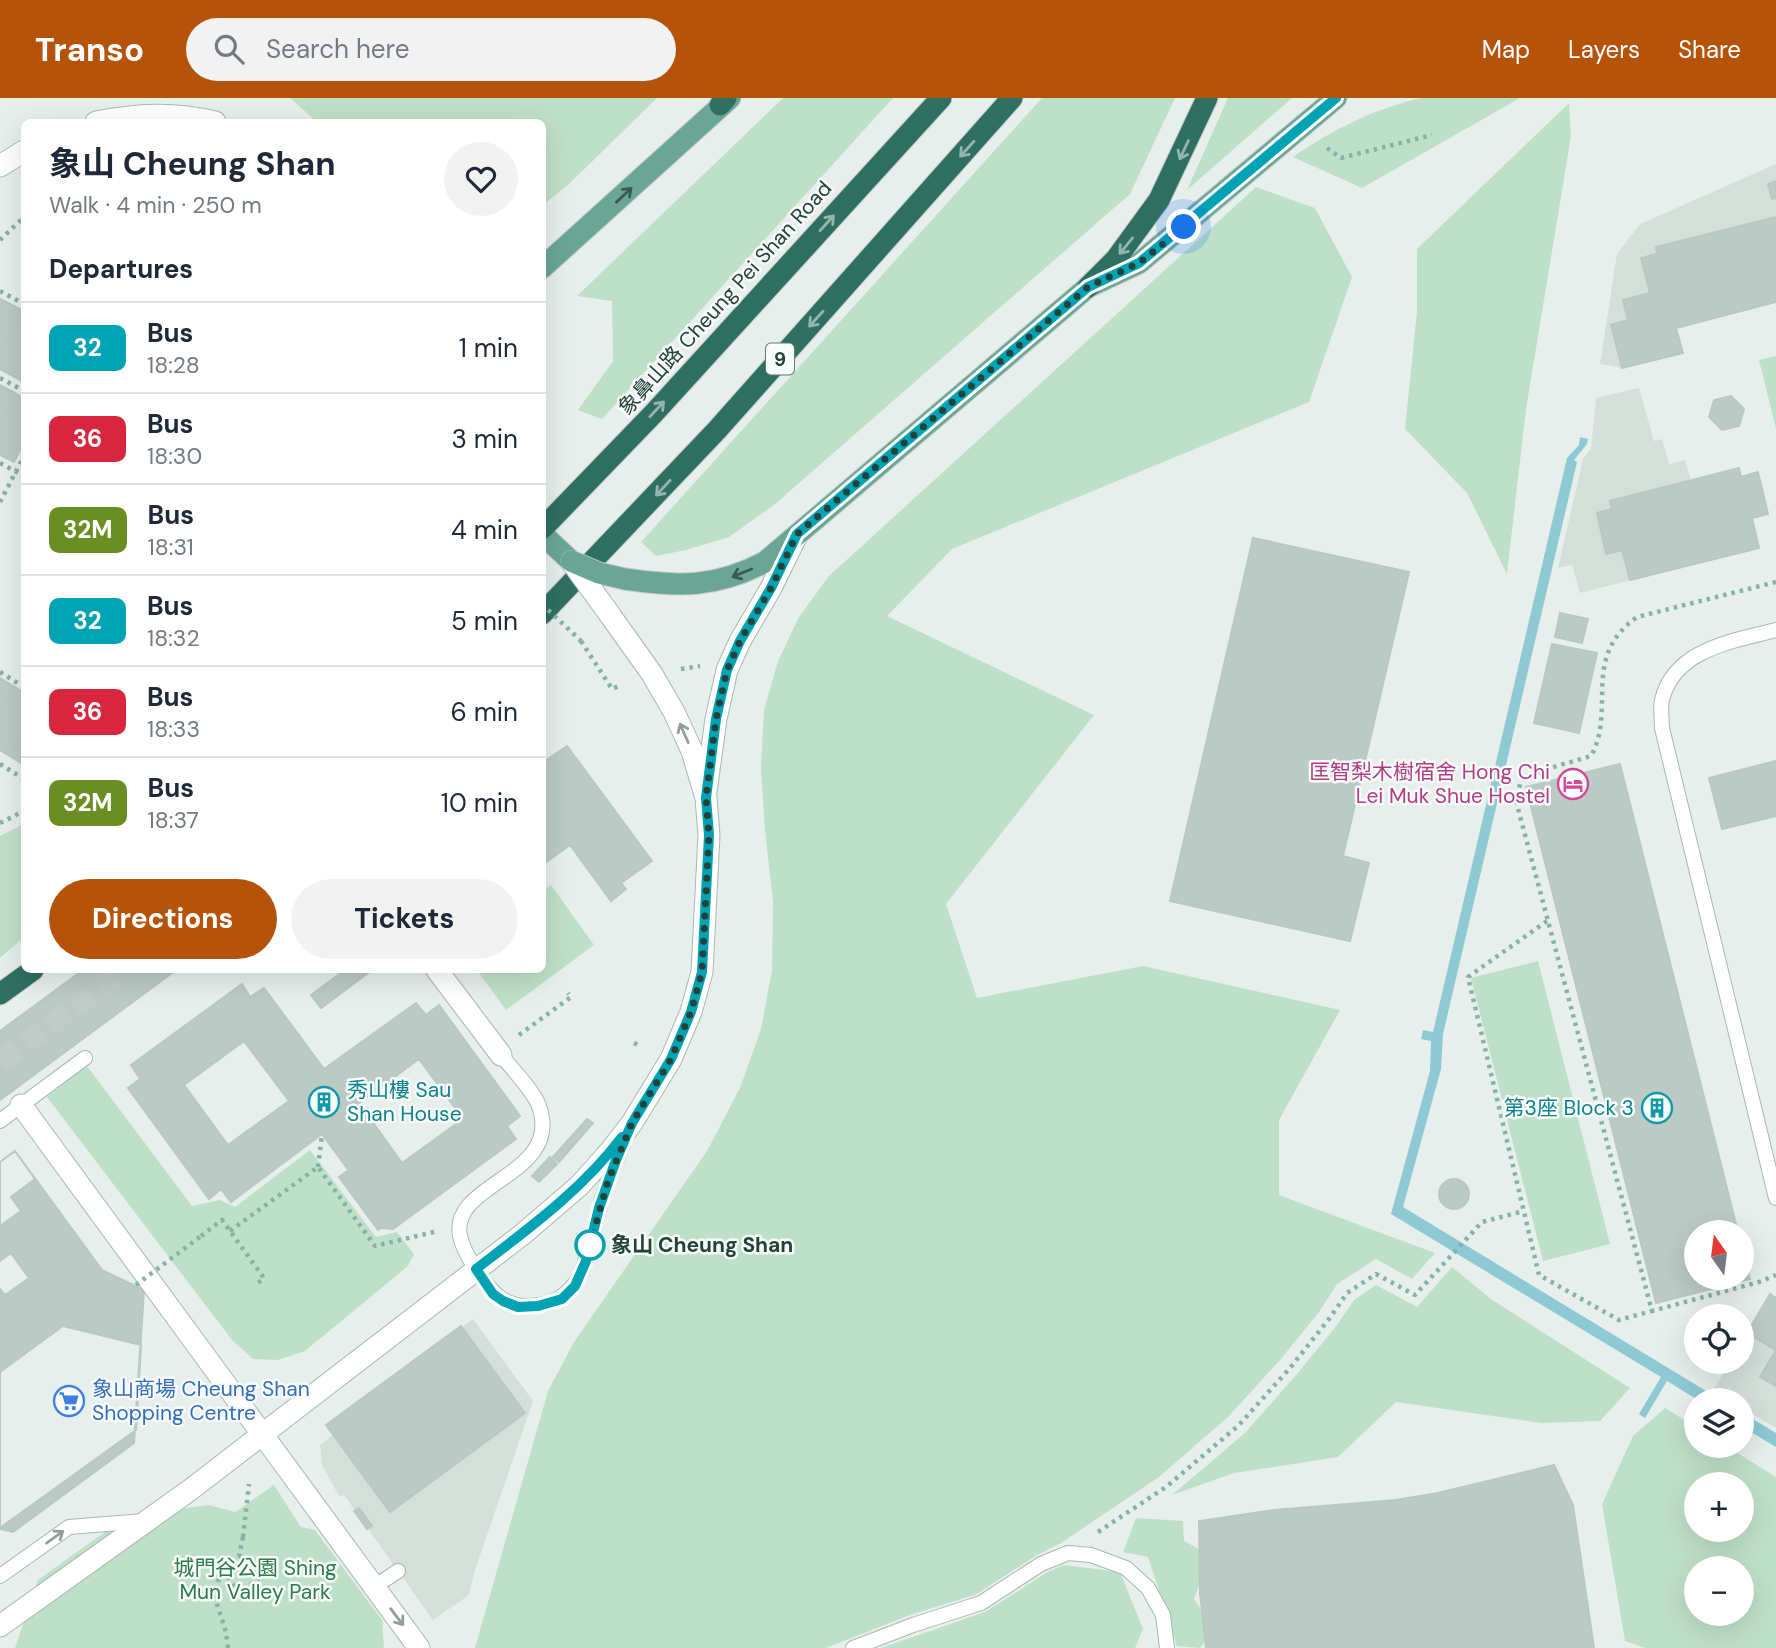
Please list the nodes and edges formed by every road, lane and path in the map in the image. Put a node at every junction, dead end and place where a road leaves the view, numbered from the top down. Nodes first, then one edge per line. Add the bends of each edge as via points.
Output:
1 (941, 98) edge
2 (1012, 98) edge
3 (1207, 98) edge
4 (1336, 98) edge
5 (725, 100) edge
6 (115, 119) edge
7 (203, 119) edge
8 (1432, 135) dead end
9 (1327, 148) dead end
10 (21, 153) edge
11 (0, 166) edge
12 (21, 222) edge
13 (0, 240) edge
14 (574, 241) junction
15 (546, 250) edge
16 (546, 265) edge
17 (1088, 287) junction
18 (0, 291) edge
19 (21, 302) edge
20 (0, 378) edge
21 (21, 389) edge
22 (21, 462) edge
23 (0, 463) edge
24 (16, 471) junction
25 (21, 474) edge
26 (0, 502) edge
27 (546, 528) edge
28 (797, 534) junction
29 (546, 536) edge
30 (571, 561) junction
31 (1776, 582) edge
32 (546, 608) edge
33 (546, 610) edge
34 (1776, 630) edge
35 (702, 666) dead end
36 (678, 669) dead end
37 (0, 672) edge
38 (21, 685) edge
39 (619, 686) dead end
40 (0, 764) edge
41 (21, 777) edge
42 (706, 798) junction
43 (21, 812) edge
44 (0, 823) edge
45 (1547, 920) junction
46 (29, 973) edge
47 (439, 973) edge
48 (568, 993) dead end
49 (0, 994) edge
50 (634, 1043) dead end
51 (640, 1046) dead end
52 (500, 1053) junction
53 (85, 1058) dead end
54 (21, 1105) junction
55 (0, 1121) edge
56 (632, 1123) junction
57 (322, 1134) dead end
58 (318, 1167) junction
59 (1776, 1198) edge
60 (1524, 1212) junction
61 (230, 1231) junction
62 (438, 1231) dead end
63 (476, 1269) junction
64 (1776, 1275) edge
65 (258, 1283) dead end
66 (136, 1286) dead end
67 (1652, 1311) junction
68 (260, 1435) junction
69 (249, 1485) dead end
70 (148, 1520) junction
71 (1068, 1553) junction
72 (398, 1571) dead end
73 (0, 1577) edge
74 (374, 1587) junction
75 (0, 1626) edge
76 (228, 1648) edge
77 (419, 1648) edge
78 (853, 1648) edge
79 (1167, 1648) edge

27 -> 1 highway, 象鼻山路 Cheung Pei Shan Road
2 -> 33 highway, 9 via 708,440
3 -> 17 highway via 1159,200
4 - 17 main road via 1139,263
14 -> 5 main road
6 - 7 street via 154,113
8 - 9 path via 1341,158
10 - 11 street
12 - 13 path
14 - 15 street
14 - 16 main road
17 - 28 main road
18 - 19 path
20 - 21 path
22 - 24 path
23 - 24 path
24 - 25 path
24 - 26 path
28 -> 30 main road, bridge via 765,562 740,576 716,582 685,585 625,579
28 - 42 street via 727,670
29 - 30 main road
42 -> 30 street, bridge via 674,712
31 - 45 path via 1637,617 1613,641 1604,664 1591,756 1521,780 1516,801
32 - 39 path, bridge via 581,641 612,689
34 - 59 lane via 1717,645 1690,659 1672,677 1661,701 1662,728
35 - 36 path
37 - 38 path
40 - 41 path
42 - 56 street via 709,835 702,972 671,1059
43 - 44 path
45 - 60 path via 1468,977
45 - 67 path
46 - 49 highway
47 - 52 street
48 - 52 path via 571,997
50 - 51 path
52 - 63 lane via 539,1106 541,1135 531,1157 462,1216 459,1235
53 - 54 lane
54 - 55 lane
54 - 68 street
56 - 63 street via 579,1185
56 - 63 lane via 608,1181 586,1261 575,1286 562,1299 518,1307 493,1294
57 - 58 path
58 - 61 path
58 - 62 path via 375,1246
60 - 67 path via 1539,1275 1619,1320
60 - 71 path via 1482,1222 1415,1295 1376,1274 1346,1293 1298,1358 1238,1426 1166,1487
61 - 65 path via 264,1279
61 - 66 path, bridge via 222,1220
63 - 68 street
64 - 67 path
68 - 70 street
68 - 74 street
69 - 76 path, bridge via 239,1556 222,1567 238,1593 261,1577 247,1554 220,1573 215,1598
73 -> 70 lane via 69,1527
70 - 75 street
71 - 78 lane via 1041,1564 981,1603
71 - 79 lane via 1091,1555 1126,1568 1148,1588 1163,1615
72 - 74 lane
74 -> 77 street

